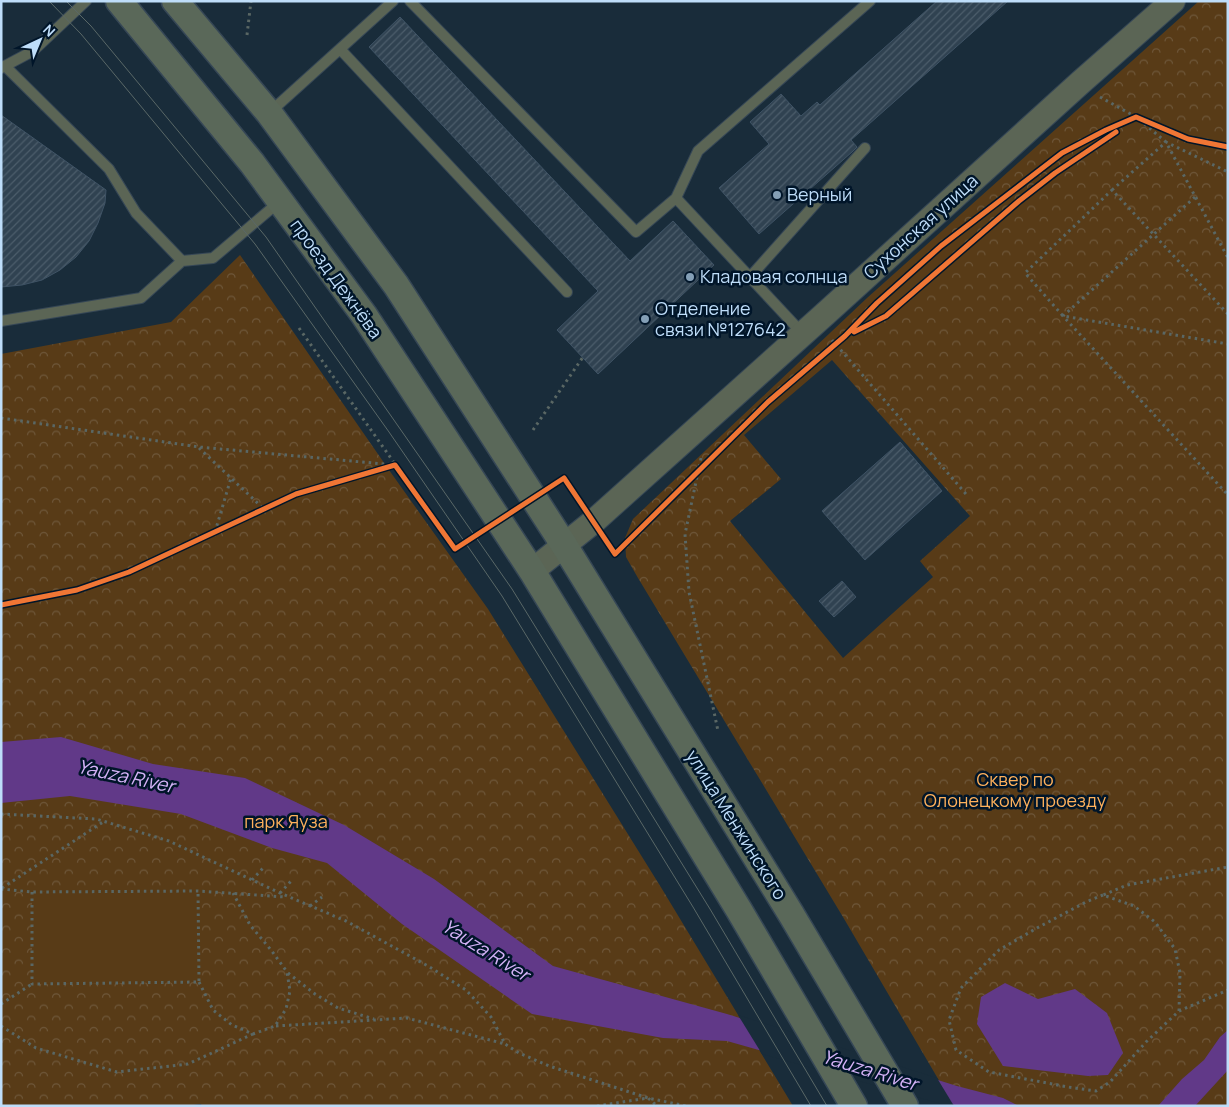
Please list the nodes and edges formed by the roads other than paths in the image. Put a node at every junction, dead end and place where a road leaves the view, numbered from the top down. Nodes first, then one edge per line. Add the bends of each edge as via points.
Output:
1 (86, 1) edge
2 (119, 1) edge
3 (175, 1) edge
4 (393, 1) edge
5 (410, 1) edge
6 (870, 1) edge
7 (1173, 1) edge
8 (340, 49) junction
9 (3, 67) edge
10 (269, 113) junction
11 (865, 148) dead end
12 (676, 198) junction
13 (280, 201) junction
14 (182, 261) junction
15 (750, 276) junction
16 (567, 292) dead end
17 (1, 321) edge
18 (803, 334) junction
19 (564, 545) junction
20 (532, 571) junction
21 (854, 1106) edge
22 (905, 1106) edge

1 - 9 lane via 33,51
2 - 13 main road, проезд Дежнёва
3 - 10 main road
4 - 8 lane
5 - 12 lane via 636,232
6 - 12 lane via 698,151
7 - 18 street, Сухонская улица
8 - 10 lane
8 - 16 lane
9 - 14 lane via 109,169 136,213
10 - 19 main road via 396,285
11 - 15 lane
12 - 15 lane
13 - 14 lane via 213,258
13 - 20 main road, проезд Дежнёва via 364,315
14 - 17 lane via 141,298
15 - 18 lane
18 - 19 street, Сухонская улица
19 - 20 street, Сухонская улица
19 - 22 main road, улица Менжинского
20 - 21 main road via 739,910

